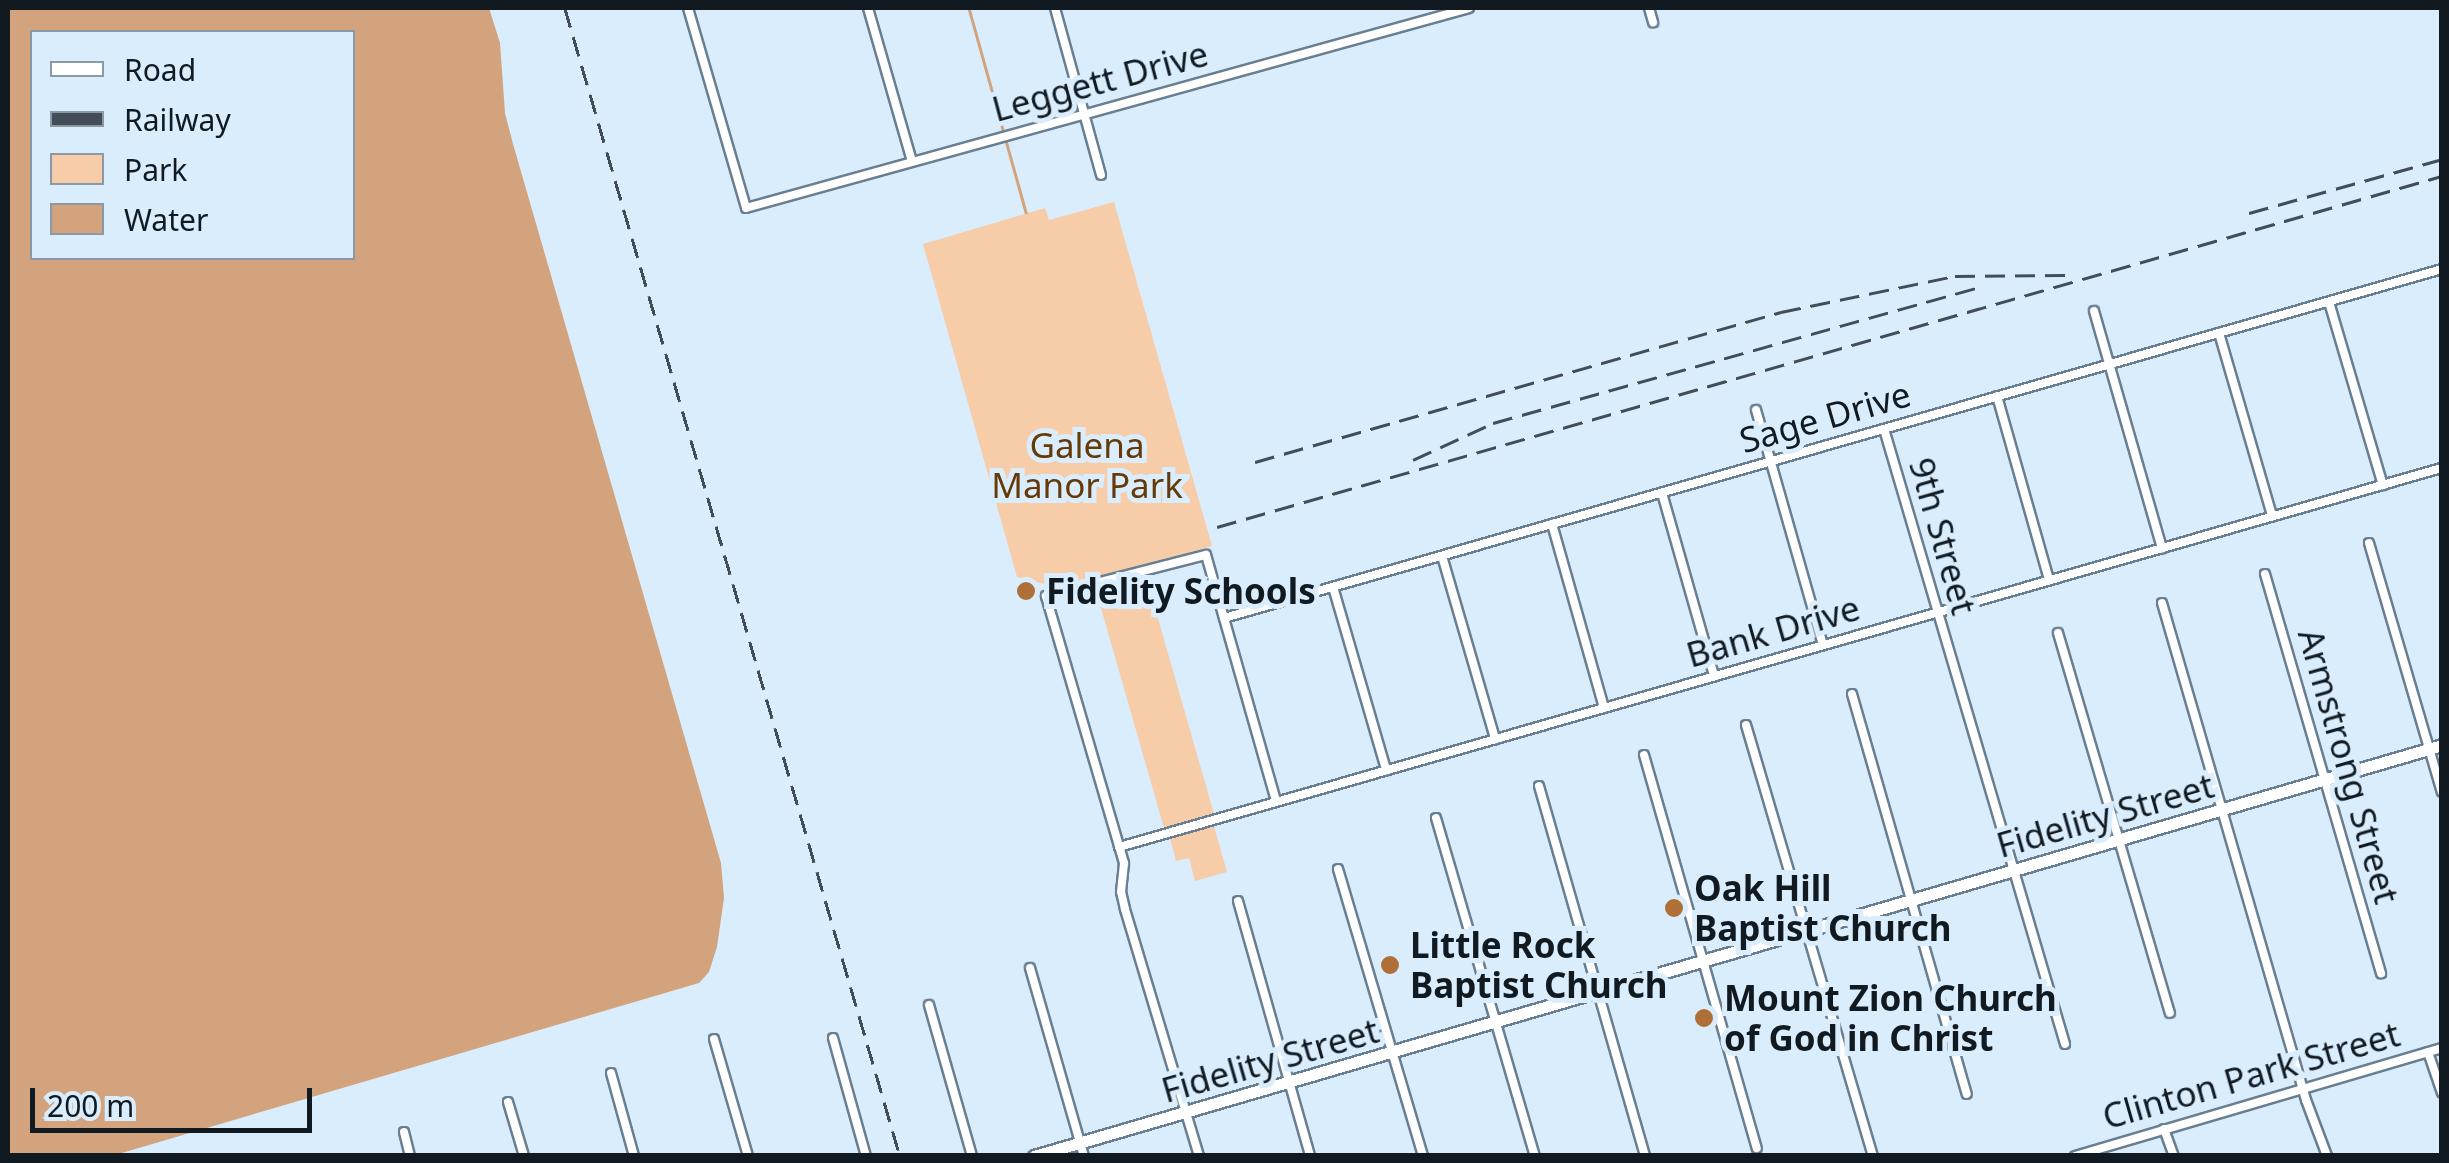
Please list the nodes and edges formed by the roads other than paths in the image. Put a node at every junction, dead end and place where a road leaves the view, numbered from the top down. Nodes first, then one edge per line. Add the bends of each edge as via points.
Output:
1 (688, 8) edge
2 (868, 8) edge
3 (1055, 8) edge
4 (1468, 8) edge
5 (1648, 8) edge
6 (1652, 22) dead end
7 (1084, 114) junction
8 (912, 161) junction
9 (1100, 175) dead end
10 (2440, 270) edge
11 (2442, 281) edge
12 (2328, 302) junction
13 (2094, 311) dead end
14 (2219, 332) junction
15 (2109, 365) junction
16 (1997, 396) junction
17 (1756, 410) dead end
18 (1884, 428) junction
19 (1772, 461) junction
20 (2442, 468) edge
21 (2383, 485) junction
22 (1662, 493) junction
23 (2272, 516) junction
24 (1552, 524) junction
25 (2370, 543) dead end
26 (2162, 548) junction
27 (1442, 556) junction
28 (2265, 574) dead end
29 (2048, 580) junction
30 (1333, 587) junction
31 (2162, 603) dead end
32 (1936, 612) junction
33 (1224, 618) junction
34 (2058, 633) dead end
35 (1824, 645) junction
36 (1714, 676) junction
37 (1852, 694) dead end
38 (1604, 708) junction
39 (1746, 725) dead end
40 (1495, 739) junction
41 (2435, 747) edge
42 (1644, 756) dead end
43 (1386, 770) junction
44 (2325, 780) junction
45 (1539, 786) dead end
46 (2442, 792) edge
47 (1276, 802) junction
48 (2221, 811) junction
49 (1436, 818) dead end
50 (2118, 840) junction
51 (1119, 847) junction
52 (1338, 870) dead end
53 (2014, 870) junction
54 (1911, 900) junction
55 (1238, 901) dead end
56 (1807, 932) junction
57 (1702, 961) junction
58 (1030, 968) dead end
59 (2381, 973) dead end
60 (1599, 992) junction
61 (928, 1005) dead end
62 (2170, 1013) dead end
63 (1496, 1021) junction
64 (834, 1038) dead end
65 (714, 1039) dead end
66 (2065, 1044) dead end
67 (2442, 1048) edge
68 (2428, 1052) junction
69 (1392, 1053) junction
70 (610, 1073) dead end
71 (1289, 1081) junction
72 (2302, 1088) junction
73 (2442, 1093) edge
74 (1967, 1094) dead end
75 (508, 1102) dead end
76 (1186, 1114) junction
77 (2164, 1129) junction
78 (404, 1132) dead end
79 (1757, 1148) dead end
80 (1083, 1149) edge
81 (410, 1156) edge
82 (524, 1156) edge
83 (634, 1156) edge
84 (748, 1156) edge
85 (866, 1156) edge
86 (972, 1156) edge
87 (1034, 1156) edge
88 (1198, 1156) edge
89 (1310, 1156) edge
90 (1423, 1156) edge
91 (1535, 1156) edge
92 (1645, 1156) edge
93 (1873, 1156) edge
94 (2075, 1156) edge
95 (2174, 1156) edge
96 (2327, 1156) edge

1 - 8 street, Leggett Drive via 746,208
2 - 8 street
3 - 7 street
4 - 7 street, Leggett Drive
5 - 6 street
7 - 8 street, Leggett Drive
7 - 9 street
10 - 11 street
10 - 12 street, Sage Drive
12 - 14 street, Sage Drive
12 - 21 street
13 - 15 street
14 - 15 street, Sage Drive
14 - 23 street
15 - 16 street, Sage Drive
15 - 26 street
16 - 18 street, Sage Drive
16 - 29 street
17 - 19 street
18 - 19 street, Sage Drive
18 - 32 street, 9th Street
19 - 22 street, Sage Drive
19 - 35 street
20 - 21 street, Bank Drive
21 - 23 street, Bank Drive
22 - 24 street, Sage Drive
22 - 36 street
23 - 26 street, Bank Drive
24 - 27 street, Sage Drive
24 - 38 street
25 - 41 street
26 - 29 street, Bank Drive
27 - 30 street, Sage Drive
27 - 40 street
28 - 44 street, Armstrong Street
29 - 32 street, Bank Drive
30 - 33 street, Sage Drive
30 - 43 street
31 - 48 street
32 - 35 street, Bank Drive
32 - 53 street, 9th Street
33 - 47 street
33 - 51 street via 1206,555 1046,596
34 - 50 street
35 - 36 street, Bank Drive
36 - 38 street, Bank Drive
37 - 54 street
38 - 40 street, Bank Drive
39 - 56 street
40 - 43 street, Bank Drive
41 - 44 main road, Fidelity Street
41 - 46 street
42 - 57 street
43 - 47 street, Bank Drive
44 - 48 main road, Fidelity Street
44 - 59 street, Armstrong Street
45 - 60 street
47 - 51 street, Bank Drive
48 - 50 main road, Fidelity Street
48 - 72 street
49 - 63 street
50 - 53 main road, Fidelity Street
50 - 62 street
51 - 76 street via 1125,909
52 - 69 street
53 - 54 main road, Fidelity Street
53 - 66 street, 9th Street
54 - 56 main road, Fidelity Street
54 - 74 street
55 - 71 street
56 - 57 main road, Fidelity Street
56 - 93 street
57 - 60 main road, Fidelity Street
57 - 79 street
58 - 80 street
60 - 63 main road, Fidelity Street
60 - 92 street
61 - 86 street
63 - 69 main road, Fidelity Street
63 - 91 street
64 - 85 street
65 - 84 street
67 - 68 street, Clinton Park Street
68 - 72 street, Clinton Park Street
68 - 73 street
69 - 71 main road, Fidelity Street
69 - 90 street
70 - 83 street
71 - 76 main road, Fidelity Street
71 - 89 street
72 - 77 street, Clinton Park Street
72 - 96 street
75 - 82 street
76 - 80 main road, Fidelity Street
76 - 88 street
77 - 94 street, Clinton Park Street
77 - 95 street
78 - 81 street
80 - 87 main road, Fidelity Street

